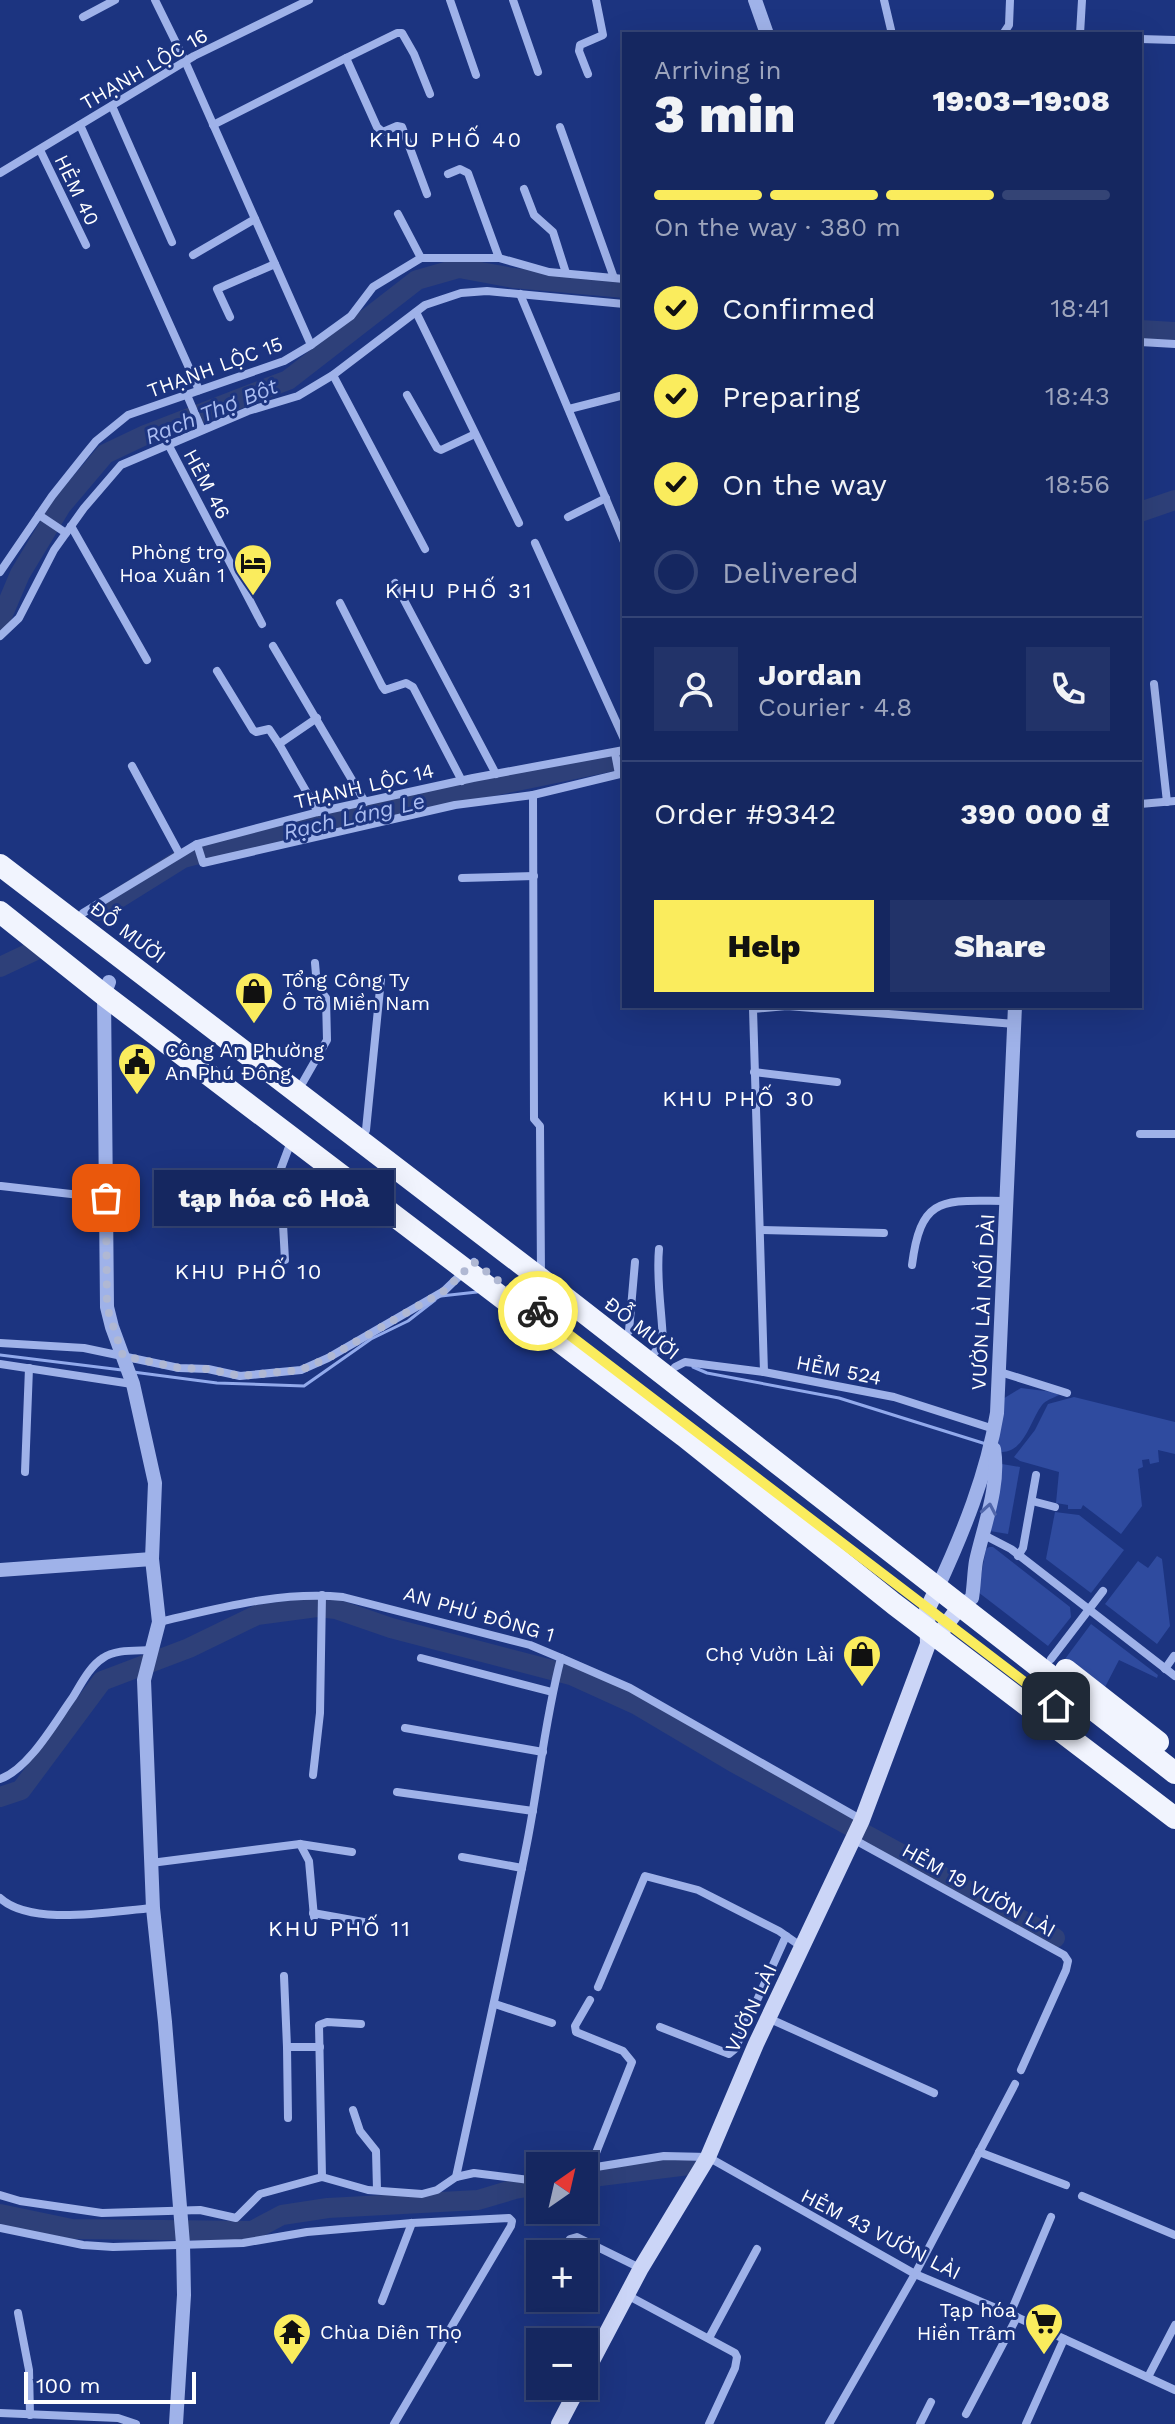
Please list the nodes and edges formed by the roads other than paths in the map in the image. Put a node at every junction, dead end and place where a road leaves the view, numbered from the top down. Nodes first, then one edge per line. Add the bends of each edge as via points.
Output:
1 (115, 0) edge
2 (155, 0) edge
3 (309, 0) edge
4 (450, 0) edge
5 (513, 0) edge
6 (596, 0) edge
7 (755, 0) edge
8 (884, 0) edge
9 (1010, 0) edge
10 (1082, 0) edge
11 (83, 17) dead end
12 (1009, 25) junction
13 (766, 32) edge
14 (892, 32) edge
15 (1004, 32) edge
16 (1013, 32) edge
17 (1080, 32) edge
18 (1142, 39) edge
19 (1175, 40) edge
20 (346, 58) junction
21 (185, 61) junction
22 (538, 72) dead end
23 (588, 74) dead end
24 (476, 75) dead end
25 (430, 94) dead end
26 (112, 106) junction
27 (80, 125) junction
28 (213, 125) junction
29 (560, 127) dead end
30 (40, 150) junction
31 (0, 173) edge
32 (448, 174) dead end
33 (524, 189) dead end
34 (427, 194) dead end
35 (398, 214) dead end
36 (255, 219) junction
37 (172, 242) dead end
38 (86, 245) dead end
39 (193, 255) dead end
40 (421, 258) junction
41 (499, 258) junction
42 (275, 264) junction
43 (566, 273) junction
44 (619, 278) edge
45 (520, 294) junction
46 (622, 304) edge
47 (416, 312) junction
48 (230, 317) dead end
49 (1142, 342) edge
50 (1175, 344) edge
51 (311, 345) junction
52 (333, 375) junction
53 (199, 390) junction
54 (187, 395) junction
55 (407, 395) dead end
56 (622, 396) edge
57 (569, 409) junction
58 (202, 430) junction
59 (475, 434) junction
60 (168, 444) junction
61 (606, 498) junction
62 (39, 515) junction
63 (568, 517) dead end
64 (519, 523) dead end
65 (69, 530) junction
66 (622, 537) edge
67 (535, 543) dead end
68 (425, 549) dead end
69 (0, 572) edge
70 (395, 583) dead end
71 (340, 603) dead end
72 (262, 624) dead end
73 (0, 636) edge
74 (273, 646) dead end
75 (147, 660) dead end
76 (217, 671) dead end
77 (1154, 684) dead end
78 (317, 718) junction
79 (622, 735) edge
80 (279, 744) junction
81 (620, 752) edge
82 (132, 766) dead end
83 (622, 773) edge
84 (496, 774) junction
85 (462, 781) junction
86 (533, 795) junction
87 (1171, 801) edge
88 (365, 802) junction
89 (1142, 804) edge
90 (318, 812) junction
91 (197, 844) junction
92 (0, 850) edge
93 (179, 853) junction
94 (0, 865) edge
95 (534, 876) junction
96 (462, 878) dead end
97 (0, 898) edge
98 (0, 912) edge
99 (83, 913) junction
100 (315, 963) dead end
101 (381, 979) dead end
102 (106, 988) junction
103 (764, 1008) edge
104 (812, 1008) edge
105 (1015, 1008) edge
106 (1015, 1024) junction
107 (754, 1072) junction
108 (303, 1082) junction
109 (837, 1082) dead end
110 (366, 1130) junction
111 (1140, 1134) dead end
112 (1175, 1134) edge
113 (292, 1139) junction
114 (1, 1186) edge
115 (106, 1198) junction
116 (1007, 1201) junction
117 (761, 1230) junction
118 (884, 1233) dead end
119 (659, 1249) dead end
120 (285, 1260) dead end
121 (635, 1262) dead end
122 (912, 1265) dead end
123 (470, 1266) junction
124 (541, 1272) junction
125 (629, 1331) junction
126 (0, 1343) edge
127 (655, 1352) junction
128 (0, 1364) edge
129 (675, 1367) junction
130 (29, 1368) junction
131 (129, 1371) junction
132 (764, 1372) junction
133 (1000, 1372) junction
134 (1067, 1393) dead end
135 (993, 1435) junction
136 (25, 1472) dead end
137 (1036, 1475) dead end
138 (1032, 1501) junction
139 (1055, 1507) dead end
140 (984, 1535) junction
141 (1018, 1556) junction
142 (152, 1559) junction
143 (0, 1570) edge
144 (940, 1582) junction
145 (1103, 1591) dead end
146 (322, 1599) junction
147 (1088, 1611) junction
148 (943, 1621) junction
149 (159, 1622) junction
150 (150, 1653) junction
151 (1174, 1656) edge
152 (421, 1658) dead end
153 (561, 1658) junction
154 (1051, 1659) junction
155 (1165, 1669) junction
156 (1175, 1676) edge
157 (553, 1688) junction
158 (405, 1728) dead end
159 (543, 1752) junction
160 (1175, 1755) edge
161 (1175, 1773) edge
162 (313, 1775) dead end
163 (0, 1779) edge
164 (397, 1792) dead end
165 (1175, 1798) edge
166 (533, 1811) junction
167 (1175, 1818) edge
168 (857, 1830) junction
169 (300, 1844) junction
170 (352, 1852) dead end
171 (462, 1857) dead end
172 (151, 1863) junction
173 (522, 1868) junction
174 (0, 1898) edge
175 (153, 1908) junction
176 (369, 1923) dead end
177 (786, 1936) junction
178 (802, 1947) junction
179 (284, 1976) dead end
180 (598, 1987) dead end
181 (590, 2000) dead end
182 (495, 2004) junction
183 (768, 2018) junction
184 (552, 2023) dead end
185 (361, 2024) dead end
186 (660, 2027) dead end
187 (287, 2047) junction
188 (320, 2047) junction
189 (1021, 2070) dead end
190 (1015, 2084) dead end
191 (934, 2093) dead end
192 (353, 2110) dead end
193 (288, 2118) dead end
194 (594, 2152) edge
195 (979, 2152) junction
196 (708, 2157) junction
197 (598, 2166) edge
198 (322, 2177) junction
199 (456, 2177) junction
200 (526, 2180) edge
201 (1066, 2185) dead end
202 (377, 2190) junction
203 (0, 2195) edge
204 (1082, 2196) dead end
205 (181, 2213) junction
206 (1051, 2217) dead end
207 (412, 2223) junction
208 (0, 2228) edge
209 (1175, 2235) edge
210 (183, 2241) junction
211 (598, 2247) edge
212 (757, 2249) dead end
213 (641, 2268) junction
214 (915, 2274) junction
215 (627, 2295) junction
216 (382, 2301) dead end
217 (18, 2313) dead end
218 (1014, 2316) junction
219 (1175, 2325) edge
220 (709, 2338) junction
221 (1064, 2339) junction
222 (598, 2350) edge
223 (1148, 2377) junction
224 (1175, 2390) edge
225 (572, 2400) edge
226 (931, 2402) dead end
227 (0, 2413) edge
228 (966, 2414) dead end
229 (30, 2415) junction
230 (131, 2423) edge
231 (176, 2424) edge
232 (394, 2424) edge
233 (559, 2424) edge
234 (709, 2424) edge
235 (829, 2424) edge
236 (920, 2424) edge
237 (1026, 2424) edge

1 - 11 street
2 - 21 street
3 - 21 street, THẠNH LỘC 16
4 - 24 street
5 - 22 street
6 - 23 street via 603,35 580,45 579,51
7 - 13 street
8 - 14 street
9 - 12 street
10 - 17 street
12 - 15 street
12 - 16 street
18 - 19 street
20 - 25 street via 402,33
20 - 28 street
20 - 34 street via 377,127 383,132 402,127
21 - 26 street, THẠNH LỘC 16
21 - 28 street
26 - 27 street, THẠNH LỘC 16
26 - 37 street
27 - 30 street, THẠNH LỘC 16
27 - 53 street
28 - 36 street
29 - 44 street
30 - 31 street, THẠNH LỘC 16
30 - 38 street, HẺM 40
32 - 41 street via 460,169 468,173
33 - 43 street via 534,215 553,232
35 - 40 street
36 - 39 street
36 - 42 street
40 - 41 street
40 - 51 street, THẠNH LỘC 15 via 373,287 351,316
41 - 43 street
42 - 48 street via 217,289
42 - 51 street
43 - 44 street
45 - 46 street
45 - 47 street via 461,293
45 - 57 street
47 - 52 street
47 - 59 street
49 - 50 street
51 - 53 street, THẠNH LỘC 15 via 284,361
52 - 58 street via 298,396
52 - 68 street
53 - 54 street, THẠNH LỘC 15
54 - 58 street
54 - 62 street, THẠNH LỘC 15 via 128,415 96,441
55 - 59 street via 437,448
56 - 57 street
57 - 61 street
58 - 60 street
59 - 64 street
60 - 65 street via 121,465
60 - 72 street, HẺM 46
61 - 63 street
61 - 66 street
62 - 65 street
62 - 69 street, THẠNH LỘC 15
65 - 73 street via 19,618
65 - 75 street
67 - 79 street
70 - 84 street
71 - 85 street via 385,690 406,683 413,687
74 - 78 street
76 - 80 street via 253,730 269,729
77 - 87 street
78 - 80 street
78 - 88 street
80 - 90 street
81 - 83 street
81 - 84 street, THẠNH LỘC 14
82 - 93 street
83 - 86 street, THẠNH LỘC 14
84 - 85 street, THẠNH LỘC 14
85 - 88 street, THẠNH LỘC 14
86 - 91 street, THẠNH LỘC 14 via 455,805 203,863
86 - 95 street
87 - 89 street
88 - 90 street, THẠNH LỘC 14
90 - 91 street, THẠNH LỘC 14
91 - 93 street, THẠNH LỘC 14
92 - 99 highway, ĐỖ MƯỜI
93 - 99 street, THẠNH LỘC 14
94 - 124 highway, ĐỖ MƯỜI
95 - 96 street
95 - 124 street via 534,1119 540,1126
97 - 102 highway, ĐỖ MƯỜI
98 - 102 highway, ĐỖ MƯỜI
99 - 108 highway, ĐỖ MƯỜI
100 - 108 street via 317,986 326,998 327,1040
101 - 110 street
102 - 113 highway, ĐỖ MƯỜI
102 - 115 street
102 - 123 highway, ĐỖ MƯỜI
103 - 107 street via 753,1009
104 - 106 street
105 - 106 street, VƯỜN LÀI NỐI DÀI
106 - 116 street, VƯỜN LÀI NỐI DÀI
107 - 109 street
107 - 117 street
108 - 110 highway, ĐỖ MƯỜI
110 - 124 highway, ĐỖ MƯỜI
111 - 112 street
113 - 120 street via 280,1171
113 - 123 highway, ĐỖ MƯỜI
114 - 115 street
115 - 131 street via 107,1307
116 - 122 street via 942,1202 916,1235
116 - 133 street, VƯỜN LÀI NỐI DÀI
117 - 118 street
117 - 132 street
119 - 127 street via 656,1274 663,1343
121 - 125 street
123 - 131 street via 444,1291 301,1370 240,1376 208,1369
123 - 148 highway, ĐỖ MƯỜI
124 - 125 highway, ĐỖ MƯỜI
124 - 144 highway, ĐỖ MƯỜI
125 - 127 highway, ĐỖ MƯỜI
126 - 131 street via 84,1348
127 - 129 highway, ĐỖ MƯỜI
128 - 130 street
129 - 132 street, HẺM 524 via 685,1362
129 - 144 highway, ĐỖ MƯỜI
130 - 131 street
130 - 136 street
131 - 142 street via 155,1483
132 - 135 street, HẺM 524 via 894,1397
133 - 134 street
133 - 135 street, VƯỜN LÀI NỐI DÀI
140 -> 135 street, VƯỜN LÀI via 996,1459
135 - 144 street, VƯỜN LÀI NỐI DÀI
137 - 138 street
138 - 139 street
138 - 141 street
140 - 141 street
140 - 148 street, VƯỜN LÀI
141 - 147 street
142 - 143 street
142 - 149 street
144 - 148 highway, ĐỖ MƯỜI
144 - 148 main road, VƯỜN LÀI
145 - 147 street
146 - 149 street, AN PHÚ ĐÔNG 1 via 262,1598
146 - 153 street, AN PHÚ ĐÔNG 1 via 343,1597 516,1641
146 - 162 street
147 - 154 street
147 - 155 street
148 - 154 highway, ĐỖ MƯỜI
148 - 161 highway, ĐỖ MƯỜI
148 - 165 highway, ĐỖ MƯỜI
148 - 167 highway, ĐỖ MƯỜI
148 - 168 main road, VƯỜN LÀI
149 - 150 street
150 - 163 street via 103,1657 33,1752 13,1775
150 - 172 street via 144,1680
151 - 155 street
152 - 157 street
153 - 157 street
153 - 168 street, AN PHÚ ĐÔNG 1 via 630,1688
154 - 160 highway, ĐỖ MƯỜI
155 - 156 street
157 - 159 street
158 - 159 street
159 - 166 street
164 - 166 street
166 - 173 street
168 - 178 main road, VƯỜN LÀI
168 - 189 street, HẺM 19 VƯỜN LÀI via 1064,1955 1066,1970
169 - 170 street
169 - 172 street
169 - 176 street via 309,1861 313,1915
171 - 173 street
172 - 175 street
173 - 182 street
174 - 175 street via 17,1909 47,1916
175 - 205 street
177 - 178 street
177 - 180 street via 698,1890 645,1876
177 - 186 street via 729,2054
178 - 183 main road, VƯỜN LÀI
179 - 187 street
181 - 194 street via 576,2032 623,2051 632,2062
182 - 184 street
182 - 199 street
183 - 191 street
183 - 196 main road, VƯỜN LÀI
185 - 188 street via 319,2025
187 - 188 street
187 - 193 street
188 - 198 street
190 - 195 street
192 - 202 street via 360,2131 376,2151
195 - 201 street
195 - 214 street
196 - 197 street via 664,2156
196 - 213 main road, VƯỜN LÀI
196 - 214 street, HẺM 43 VƯỜN LÀI
198 - 202 street
198 - 205 street via 260,2194 236,2218 200,2210
199 - 200 street via 474,2173
199 - 202 street via 422,2194
203 - 205 street via 102,2213
204 - 209 street
205 - 210 street
206 - 218 street
207 - 210 street via 243,2243
207 - 216 street
207 - 232 street via 512,2221
208 - 210 street via 83,2245
210 - 231 street
211 - 213 street
212 - 220 street
213 - 215 main road, VƯỜN LÀI
214 - 218 street, HẺM 43 VƯỜN LÀI
214 - 235 street
215 - 220 street
215 - 222 main road, VƯỜN LÀI
217 - 229 street via 29,2370
218 - 221 street, HẺM 43 VƯỜN LÀI
218 - 228 street
219 - 223 street
220 - 234 street via 735,2353 737,2361
221 - 223 street, HẺM 43 VƯỜN LÀI
221 - 237 street
223 - 224 street, HẺM 43 VƯỜN LÀI
225 - 233 main road
226 - 236 street
227 - 229 street
229 - 230 street

